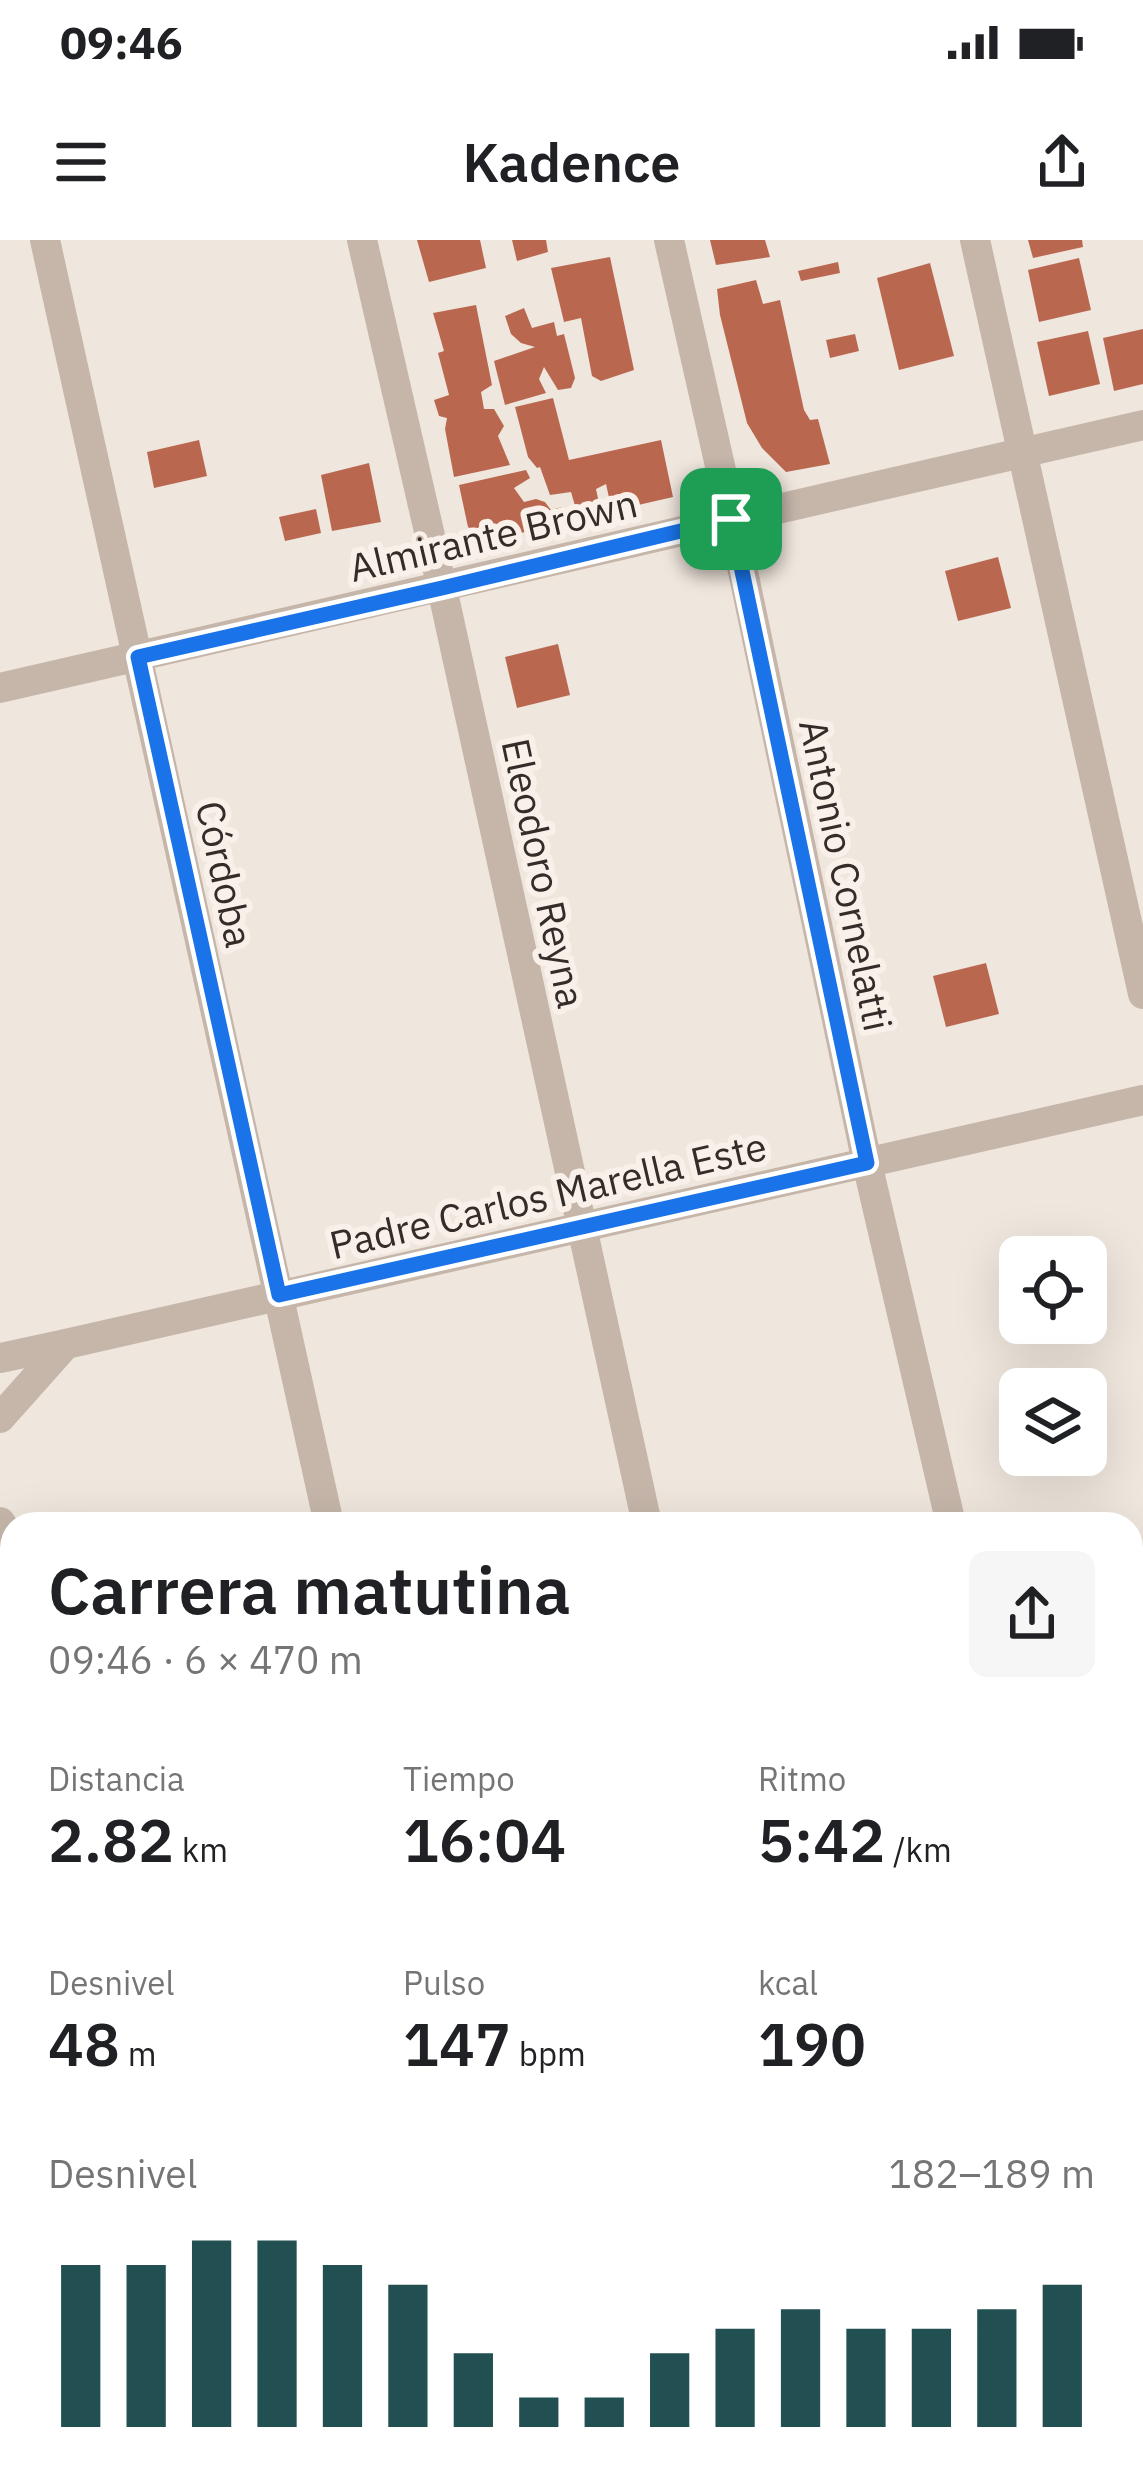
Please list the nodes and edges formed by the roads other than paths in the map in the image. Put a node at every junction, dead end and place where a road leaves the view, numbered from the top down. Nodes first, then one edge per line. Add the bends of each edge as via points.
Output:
1 (45, 240) edge
2 (362, 240) edge
3 (669, 240) edge
4 (975, 240) edge
5 (1143, 425) edge
6 (1022, 452) junction
7 (731, 519) junction
8 (442, 588) junction
9 (138, 657) junction
10 (0, 688) edge
11 (1143, 994) edge
12 (1143, 1100) edge
13 (867, 1163) junction
14 (581, 1228) junction
15 (279, 1295) junction
16 (66, 1344) junction
17 (0, 1358) edge
18 (0, 1418) edge
19 (326, 1512) edge
20 (644, 1512) edge
21 (948, 1512) edge

1 - 9 street, Córdoba
2 - 8 street, Eleodoro Reyna
3 - 7 street, Antonio Cornelatti
4 - 6 street
5 - 6 street, Almirante Brown
6 - 7 street, Almirante Brown
6 - 11 street
7 - 8 street, Almirante Brown
7 - 13 street, Antonio Cornelatti
8 - 9 street, Almirante Brown
8 - 14 street, Eleodoro Reyna
9 - 10 street, Almirante Brown
9 - 15 street, Córdoba
12 - 13 street, Padre Carlos Marella Este
13 - 14 street, Padre Carlos Marella Este
13 - 21 street, Antonio Cornelatti
14 - 15 street, Padre Carlos Marella Este
14 - 20 street, Eleodoro Reyna
15 - 16 street, Padre Carlos Marella Este
15 - 19 street, Córdoba
16 - 17 street, Padre Carlos Marella Este
16 - 18 street

